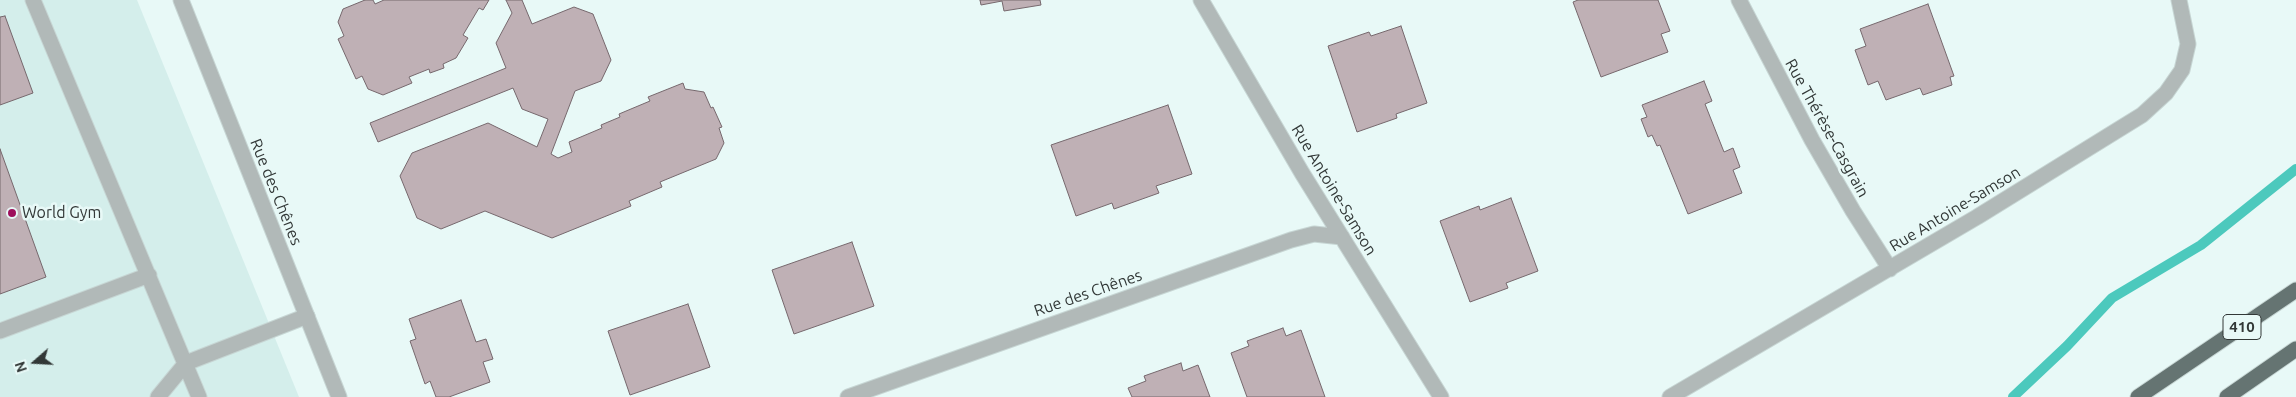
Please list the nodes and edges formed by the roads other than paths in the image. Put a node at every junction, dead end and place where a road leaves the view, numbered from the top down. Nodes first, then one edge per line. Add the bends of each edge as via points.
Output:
1 (33, 0) edge
2 (181, 0) edge
3 (1201, 0) edge
4 (1739, 0) edge
5 (2179, 0) edge
6 (1342, 237) junction
7 (1890, 268) junction
8 (149, 275) junction
9 (2296, 290) edge
10 (307, 316) junction
11 (0, 331) edge
12 (2296, 349) edge
13 (186, 363) junction
14 (158, 397) edge
15 (199, 397) edge
16 (339, 397) edge
17 (848, 397) edge
18 (1441, 397) edge
19 (1670, 397) edge
20 (2138, 397) edge
21 (2227, 397) edge

1 - 8 street
2 - 10 street, Rue des Chênes
3 - 6 street, Rue Antoine-Samson
4 - 7 street, Rue Thérèse-Casgrain via 1812,140
5 - 7 street, Rue Antoine-Samson via 2188,44 2182,70 2166,93 2142,115
6 - 17 street, Rue des Chênes via 1314,234 1291,240
6 - 18 street, Rue Antoine-Samson
7 - 19 street, Rue Antoine-Samson
8 - 11 street
8 - 13 street
9 - 20 highway, 410
10 - 13 street
10 - 16 street, Rue des Chênes
12 - 21 highway
13 - 14 street
13 - 15 street

